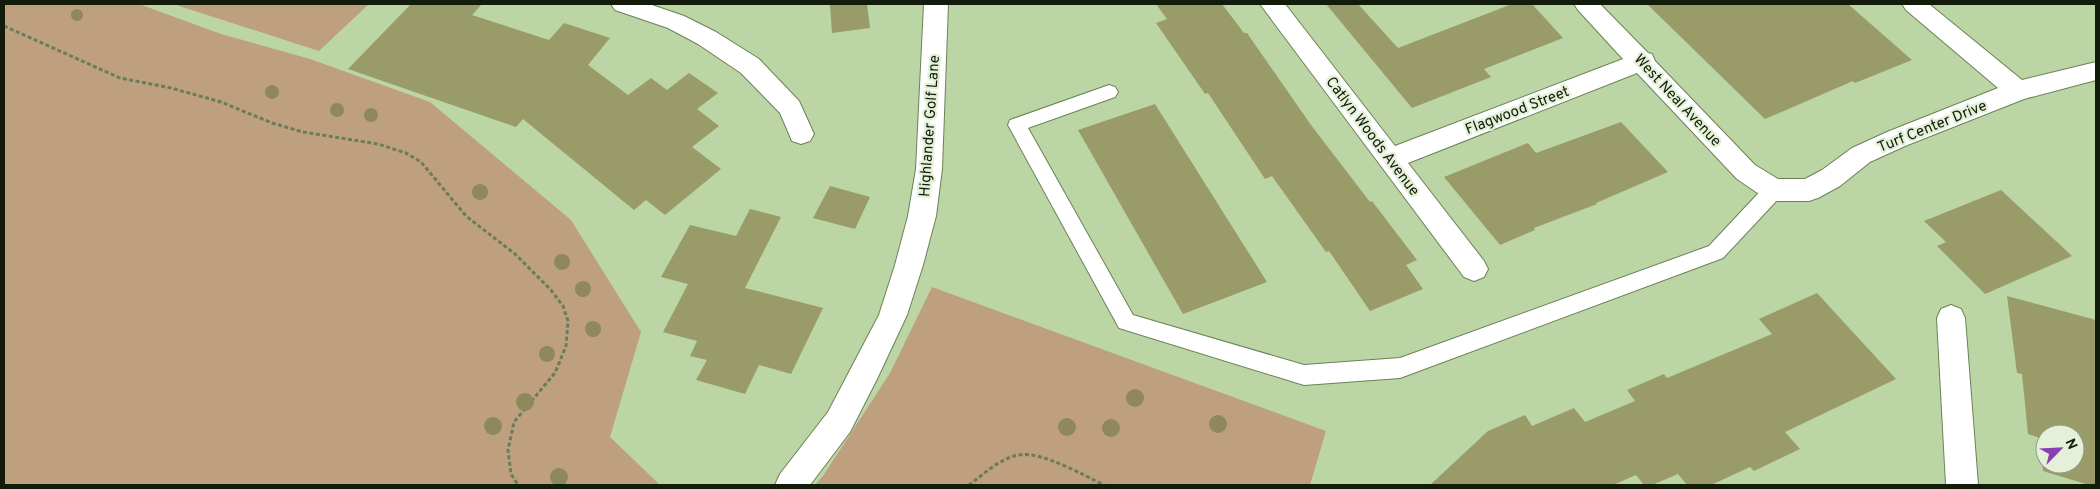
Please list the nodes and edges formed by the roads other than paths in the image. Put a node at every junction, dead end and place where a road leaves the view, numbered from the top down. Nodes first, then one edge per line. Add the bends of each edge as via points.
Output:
1 (936, 4) edge
2 (1272, 4) edge
3 (1586, 4) edge
4 (1914, 4) edge
5 (635, 6) edge
6 (1643, 61) junction
7 (2096, 71) edge
8 (2018, 91) junction
9 (1109, 92) dead end
10 (801, 134) dead end
11 (1391, 159) junction
12 (1774, 190) junction
13 (1474, 269) dead end
14 (1952, 318) dead end
15 (791, 485) edge
16 (1962, 485) edge

1 - 15 street, Highlander Golf Lane via 929,169 922,216 909,265 893,315 867,370 839,422
2 - 11 street, Catlyn Woods Avenue
3 - 6 street, West Neal Avenue
4 - 8 street
5 - 10 street via 707,38 750,66 790,108
6 - 11 street, Flagwood Street
6 - 12 street, West Neal Avenue via 1746,172
7 - 8 street, Turf Center Drive
8 - 12 street, Turf Center Drive via 1861,155 1809,190
9 - 12 lane via 1017,124 1126,322 1304,376 1400,368 1716,252
11 - 13 street, Catlyn Woods Avenue
14 - 16 street

